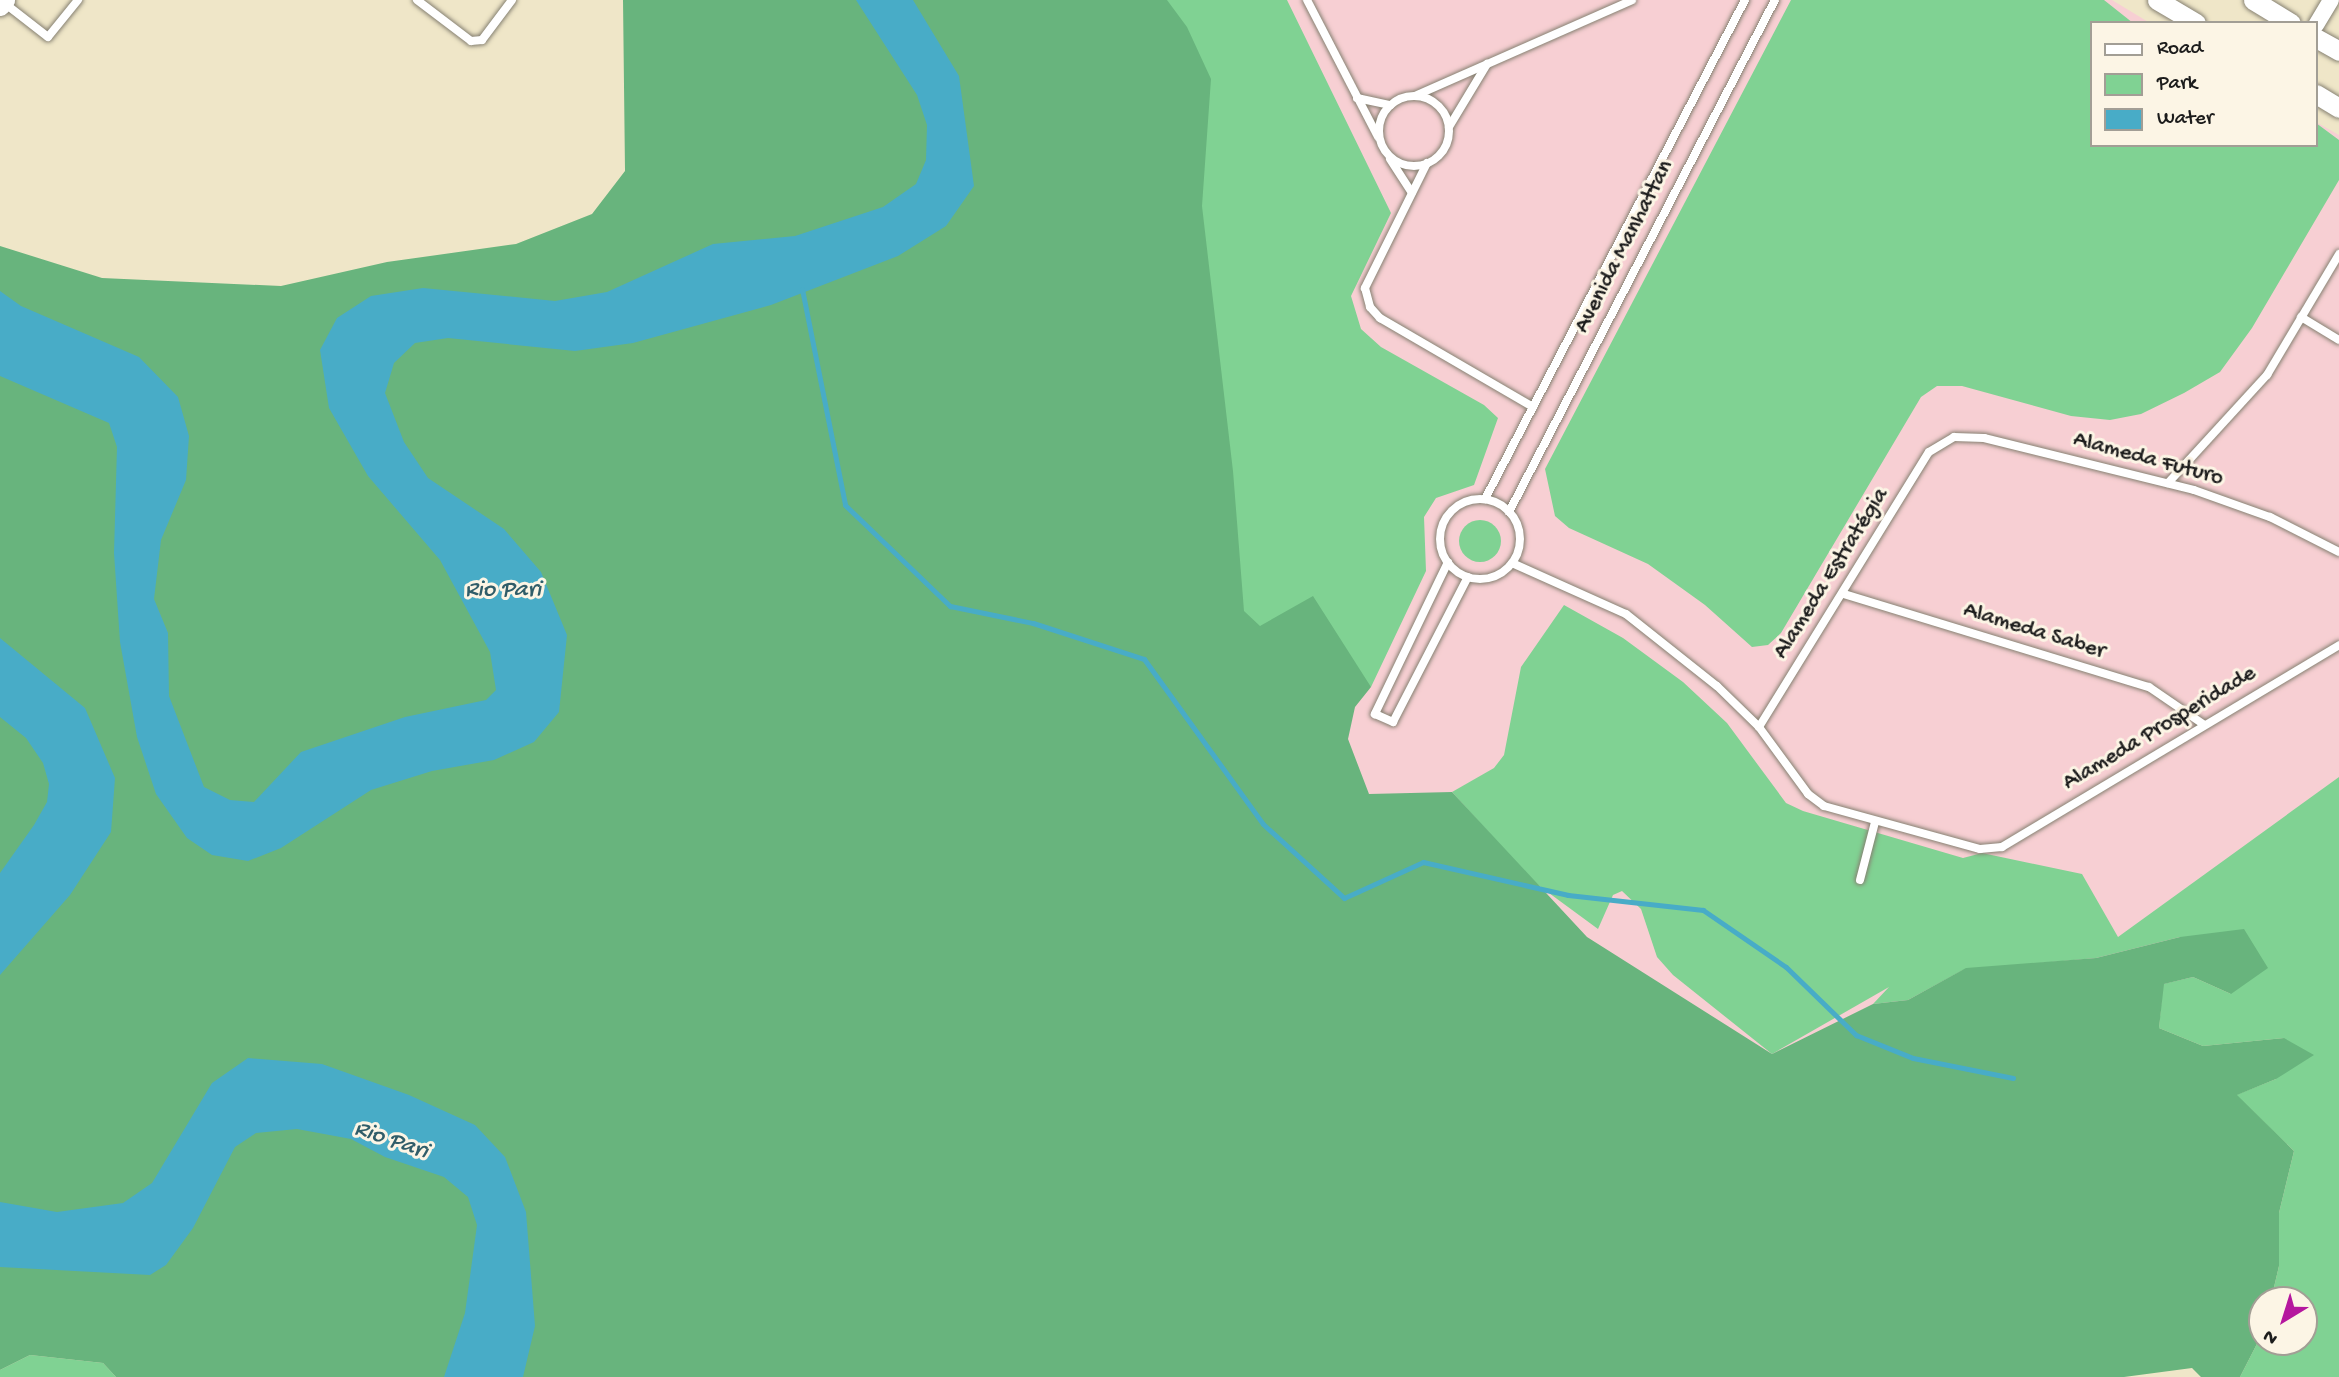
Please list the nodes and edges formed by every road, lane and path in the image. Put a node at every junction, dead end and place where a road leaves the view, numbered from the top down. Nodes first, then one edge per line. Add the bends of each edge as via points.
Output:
1 (78, 0) edge
2 (417, 0) edge
3 (512, 0) edge
4 (1307, 0) edge
5 (1632, 0) edge
6 (1745, 0) edge
7 (1775, 0) edge
8 (2157, 0) edge
9 (2253, 0) edge
10 (2331, 0) edge
11 (3, 3) edge
12 (2193, 21) edge
13 (2288, 21) edge
14 (2318, 22) edge
15 (2318, 39) edge
16 (2339, 51) edge
17 (1487, 64) junction
18 (1417, 95) junction
19 (2318, 95) edge
20 (1357, 98) junction
21 (1390, 105) junction
22 (2339, 108) edge
23 (1449, 127) junction
24 (1381, 143) junction
25 (1387, 153) junction
26 (1427, 163) junction
27 (1412, 194) junction
28 (2339, 254) edge
29 (2301, 317) junction
30 (2339, 340) edge
31 (1533, 407) junction
32 (1939, 442) joint
33 (2168, 483) junction
34 (1485, 499) junction
35 (1509, 512) junction
36 (2339, 552) edge
37 (1448, 562) junction
38 (1513, 563) junction
39 (1468, 577) junction
40 (1844, 594) junction
41 (2339, 645) edge
42 (2203, 724) junction
43 (1759, 727) junction
44 (1875, 822) junction
45 (1860, 880) dead end

1 - 11 lane via 48,37
2 - 3 lane via 471,41 482,40
4 - 20 lane
5 - 17 lane
6 - 31 lane, Avenida Manhattan
7 - 35 lane, Avenida Manhattan
8 - 12 street
9 - 13 street
10 - 14 street
15 - 16 street
17 - 18 lane
17 - 23 lane
18 - 21 lane
18 - 23 lane via 1438,105
19 - 22 street
20 - 21 lane
20 - 24 lane
21 - 24 lane via 1380,119
23 - 26 lane via 1446,147
24 - 25 lane
25 - 26 lane via 1408,165
25 - 27 lane
26 - 27 lane
27 - 31 lane via 1366,288 1370,307 1380,318
28 - 29 lane
29 - 30 lane
29 - 33 lane via 2243,405
31 - 34 lane, Avenida Manhattan
32 - 33 lane, Alameda Futuro via 1954,437 1984,438
32 - 40 lane, Alameda Estratégia
33 - 36 lane, Alameda Futuro via 2270,517
34 - 35 lane
34 - 37 lane via 1458,506 1448,515 1440,538
35 - 38 lane via 1520,537
37 - 39 lane
37 - 39 lane via 1376,714 1393,722
38 - 39 lane via 1492,577
38 - 43 lane via 1626,614
40 - 42 lane, Alameda Saber via 2149,687
40 - 43 lane, Alameda Estratégia
41 - 42 lane, Alameda Prosperidade
42 - 44 lane, Alameda Prosperidade via 2002,847 1980,849
43 - 44 lane via 1808,794 1824,806
44 - 45 lane

